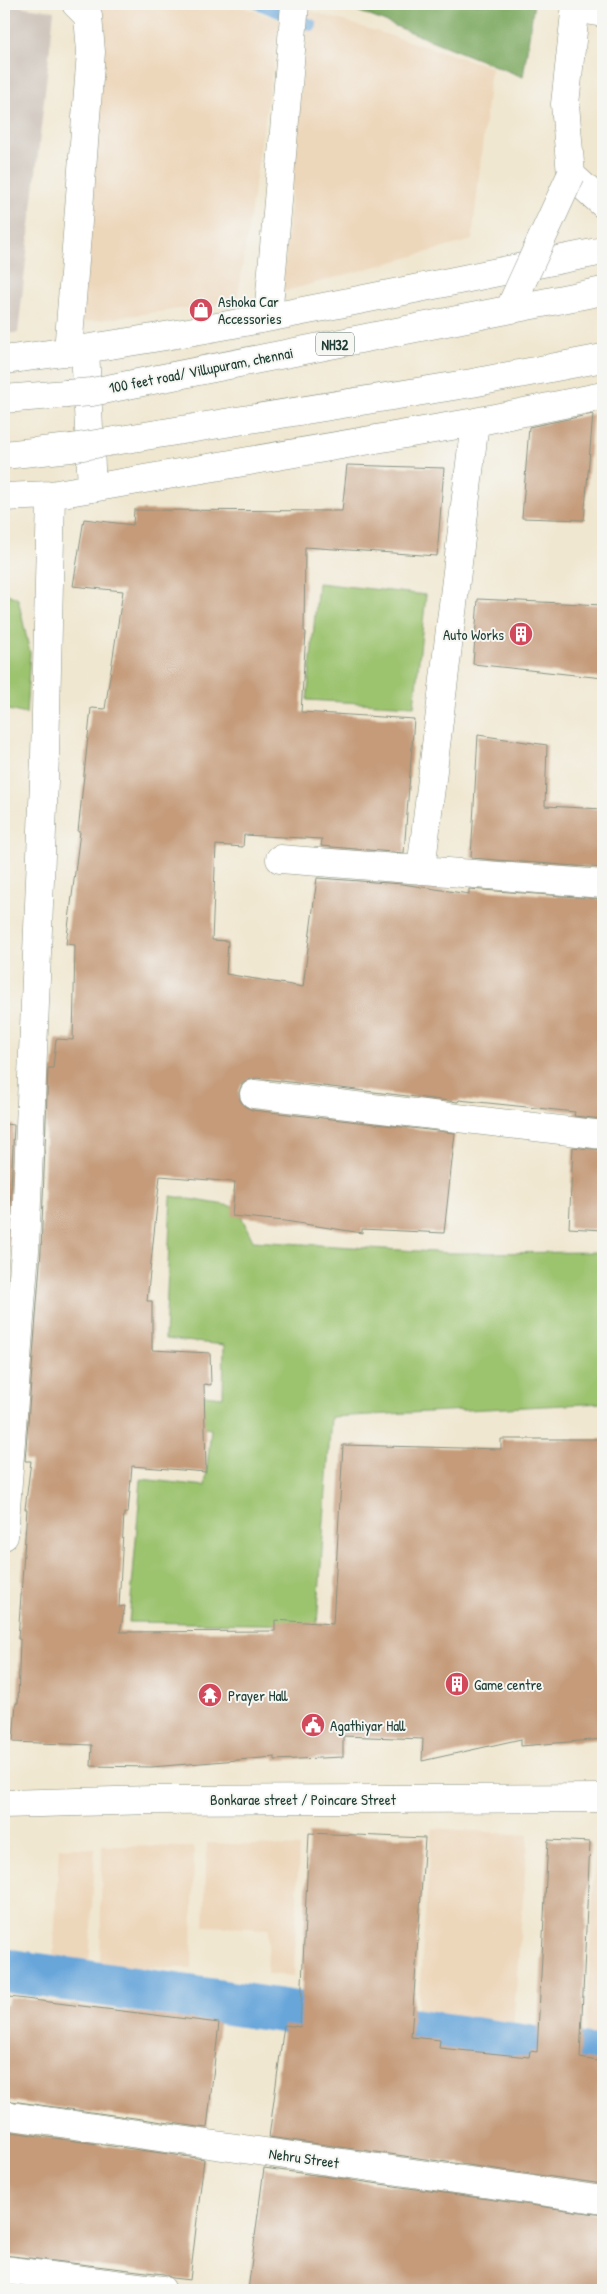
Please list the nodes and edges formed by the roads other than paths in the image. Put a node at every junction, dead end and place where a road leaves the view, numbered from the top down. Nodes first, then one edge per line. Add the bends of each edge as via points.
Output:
1 (76, 4) edge
2 (295, 4) edge
3 (578, 4) edge
4 (603, 13) edge
5 (571, 175) junction
6 (603, 204) edge
7 (603, 251) edge
8 (603, 291) edge
9 (510, 308) junction
10 (268, 317) junction
11 (77, 350) junction
12 (603, 358) edge
13 (4, 360) edge
14 (603, 396) edge
15 (4, 399) edge
16 (475, 422) junction
17 (4, 455) edge
18 (92, 488) junction
19 (51, 495) junction
20 (4, 498) edge
21 (280, 859) dead end
22 (421, 870) junction
23 (603, 884) edge
24 (254, 1094) dead end
25 (601, 1134) edge
26 (4, 1536) edge
27 (597, 1798) edge
28 (4, 1804) edge
29 (4, 2115) edge
30 (603, 2200) edge
31 (4, 2270) edge
32 (162, 2290) edge

1 - 11 main road via 88,16 91,52
2 - 10 main road
3 - 4 main road via 587,10
3 - 5 main road via 564,104
5 - 6 main road
5 - 9 main road, bridge
7 - 10 main road
8 - 9 main road, 100 feet road/ Villupuram, chennai / NH32, bridge
9 - 15 main road, 100 feet road/ Villupuram, chennai / NH32, bridge via 92,392
10 - 11 main road
11 - 13 main road
11 - 18 main road
12 - 17 main road, bridge via 472,383 70,448
14 - 16 main road
16 - 18 main road
16 - 22 main road
18 - 19 main road
19 - 20 main road
19 - 26 main road via 45,756 25,1250
21 - 22 main road
22 - 23 main road
24 - 25 main road
27 - 28 main road, Bonkarae street / Poincare Street via 152,1800
29 - 30 main road, Nehru Street
31 - 32 main road

